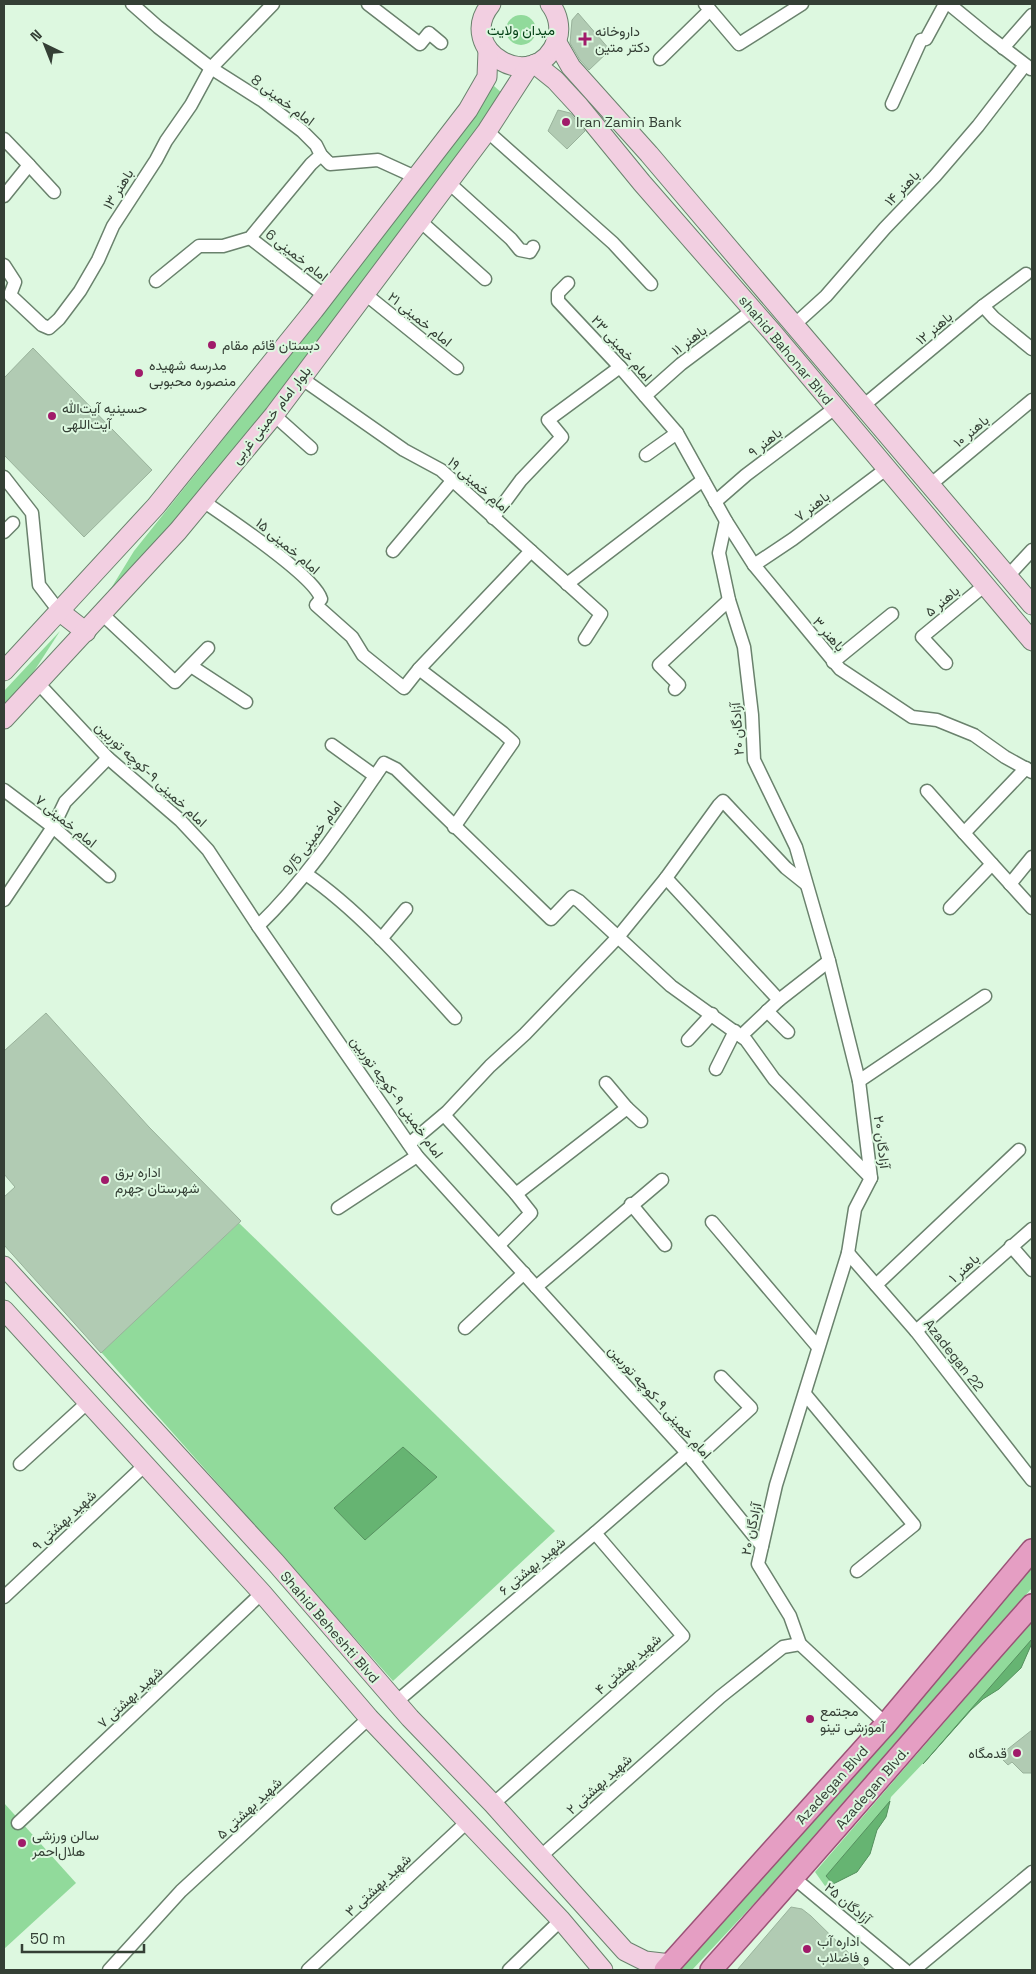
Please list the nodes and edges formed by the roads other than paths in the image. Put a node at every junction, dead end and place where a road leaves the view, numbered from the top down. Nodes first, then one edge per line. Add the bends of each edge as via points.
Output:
1 (132, 4) edge
2 (273, 4) edge
3 (368, 4) edge
4 (550, 4) edge
5 (567, 4) edge
6 (802, 4) edge
7 (945, 4) edge
8 (950, 4) edge
9 (708, 7) edge
10 (485, 8) edge
11 (1032, 15) edge
12 (558, 22) junction
13 (556, 41) junction
14 (441, 43) dead end
15 (1003, 48) junction
16 (488, 50) junction
17 (660, 59) dead end
18 (532, 65) junction
19 (1029, 67) edge
20 (211, 68) junction
21 (892, 104) dead end
22 (487, 131) junction
23 (4, 139) edge
24 (321, 155) junction
25 (29, 165) junction
26 (415, 178) junction
27 (449, 183) junction
28 (54, 192) dead end
29 (4, 196) edge
30 (419, 220) junction
31 (250, 238) junction
32 (533, 248) dead end
33 (4, 265) edge
34 (1026, 274) dead end
35 (485, 279) dead end
36 (156, 281) dead end
37 (568, 283) dead end
38 (651, 284) dead end
39 (364, 293) junction
40 (325, 296) junction
41 (984, 306) junction
42 (753, 310) junction
43 (794, 325) junction
44 (1032, 349) edge
45 (620, 367) junction
46 (457, 368) dead end
47 (301, 378) junction
48 (645, 396) junction
49 (1032, 400) edge
50 (863, 406) junction
51 (834, 408) junction
52 (274, 415) junction
53 (677, 433) junction
54 (311, 448) dead end
55 (646, 455) dead end
56 (886, 469) junction
57 (4, 477) edge
58 (452, 480) junction
59 (703, 480) junction
60 (930, 485) junction
61 (203, 501) junction
62 (715, 502) junction
63 (493, 518) junction
64 (726, 521) junction
65 (1032, 550) edge
66 (393, 552) dead end
67 (531, 552) junction
68 (754, 565) junction
69 (1008, 576) junction
70 (567, 584) junction
71 (987, 588) junction
72 (729, 600) junction
73 (1032, 605) edge
74 (60, 611) junction
75 (102, 614) junction
76 (892, 614) dead end
77 (86, 632) junction
78 (585, 639) dead end
79 (1032, 641) edge
80 (208, 648) dead end
81 (834, 662) junction
82 (946, 663) dead end
83 (191, 666) junction
84 (419, 669) junction
85 (4, 671) edge
86 (38, 683) junction
87 (675, 689) dead end
88 (246, 702) dead end
89 (4, 719) edge
90 (332, 745) dead end
91 (108, 758) junction
92 (1029, 770) edge
93 (375, 776) junction
94 (4, 790) edge
95 (927, 791) dead end
96 (53, 827) junction
97 (454, 827) junction
98 (964, 833) junction
99 (208, 850) junction
100 (1032, 858) edge
101 (992, 864) junction
102 (306, 874) junction
103 (109, 876) dead end
104 (666, 878) junction
105 (806, 884) junction
106 (1010, 884) junction
107 (4, 900) edge
108 (950, 908) dead end
109 (1032, 908) edge
110 (406, 909) dead end
111 (258, 926) junction
112 (618, 937) junction
113 (381, 939) junction
114 (829, 961) junction
115 (985, 996) dead end
116 (779, 1000) junction
117 (767, 1011) junction
118 (712, 1014) junction
119 (455, 1018) dead end
120 (788, 1032) dead end
121 (738, 1034) junction
122 (688, 1040) dead end
123 (353, 1063) junction
124 (716, 1069) dead end
125 (859, 1081) junction
126 (606, 1083) dead end
127 (627, 1108) junction
128 (444, 1115) junction
129 (641, 1121) dead end
130 (409, 1144) junction
131 (1019, 1150) dead end
132 (417, 1156) junction
133 (871, 1178) junction
134 (662, 1180) dead end
135 (516, 1194) junction
136 (631, 1204) junction
137 (338, 1208) dead end
138 (712, 1222) dead end
139 (1032, 1228) edge
140 (499, 1245) junction
141 (665, 1245) dead end
142 (1011, 1246) junction
143 (848, 1253) junction
144 (4, 1266) edge
145 (1032, 1270) edge
146 (524, 1273) junction
147 (876, 1286) junction
148 (536, 1287) junction
149 (4, 1310) edge
150 (465, 1328) dead end
151 (916, 1331) junction
152 (818, 1347) junction
153 (721, 1377) dead end
154 (804, 1394) junction
155 (88, 1402) junction
156 (690, 1457) junction
157 (20, 1464) dead end
158 (145, 1465) junction
159 (1032, 1480) edge
160 (594, 1533) junction
161 (762, 1546) junction
162 (1032, 1550) edge
163 (856, 1571) dead end
164 (262, 1593) junction
165 (4, 1597) edge
166 (1032, 1605) edge
167 (800, 1644) junction
168 (396, 1702) junction
169 (369, 1718) junction
170 (886, 1724) junction
171 (493, 1804) junction
172 (468, 1821) junction
173 (18, 1823) dead end
174 (541, 1856) junction
175 (1032, 1872) edge
176 (794, 1878) junction
177 (561, 1920) junction
178 (668, 1967) edge
179 (109, 1970) edge
180 (308, 1970) edge
181 (509, 1970) edge
182 (603, 1970) edge
183 (710, 1970) edge
184 (905, 1970) edge
185 (914, 1970) edge

1 - 20 street, امام خمینی 8
2 - 20 street, باهنر ۱۳
3 - 14 street via 420,44 429,34
4 - 12 main road
5 - 12 main road
6 - 9 street via 739,44
7 - 21 street via 926,39 921,40
8 - 15 street
9 - 17 street
10 - 16 main road via 482,34
11 - 15 street
12 - 13 main road
13 - 18 main road via 545,58
13 - 43 main road, shahid Bahonar Blvd via 571,68 649,154
15 - 19 street
16 - 18 main road via 507,65
16 - 26 main road via 487,77 468,110
18 - 22 main road, بلوار امام خمینی غربی
18 - 42 main road, shahid Bahonar Blvd via 555,80 580,106 642,183
19 - 43 street, باهنر ۱۴ via 826,296
20 - 24 street, امام خمینی 8 via 302,131
20 - 33 street, باهنر ۱۳ via 191,105 112,226 80,291 49,328 42,326 10,295 16,282
22 - 27 main road, بلوار امام خمینی غربی
22 - 38 street via 613,244
23 - 25 street
24 - 26 street via 330,164 378,160
24 - 31 street
25 - 28 street
25 - 29 street
26 - 40 main road
27 - 30 main road, بلوار امام خمینی غربی
27 - 32 street via 520,250 530,252
30 - 35 street
30 - 39 main road, بلوار امام خمینی غربی
31 - 36 street via 223,246 199,246
31 - 40 street, امام خمینی 6
34 - 41 street, باهنر ۱۲
37 - 45 street, امام خمینی ۲۳ via 558,293 558,300
39 - 46 street, امام خمینی ۲۱
39 - 47 main road, بلوار امام خمینی غربی
40 - 74 main road via 156,506
41 - 44 street
41 - 50 street, باهنر ۱۲
42 - 48 street, باهنر ۱۱ via 666,376
42 - 51 main road, shahid Bahonar Blvd
43 - 50 main road, shahid Bahonar Blvd
45 - 48 street, امام خمینی ۲۳
45 - 63 street via 548,420 562,437 521,480
47 - 52 main road, بلوار امام خمینی غربی
47 - 58 street, امام خمینی ۱۹
48 - 53 street, امام خمینی ۲۳
49 - 60 street, باهنر ۱۰
50 - 60 main road, shahid Bahonar Blvd
51 - 56 main road, shahid Bahonar Blvd
51 - 62 street, باهنر ۹
52 - 54 street
52 - 61 main road, بلوار امام خمینی غربی
53 - 55 street
53 - 59 street, باهنر ۳
56 - 68 street, باهنر ۷
56 - 71 main road, shahid Bahonar Blvd
57 - 74 street via 32,513 39,586
58 - 63 street, امام خمینی ۱۹
58 - 66 street
59 - 62 street, باهنر ۳
59 - 70 street
60 - 69 main road, shahid Bahonar Blvd
61 - 75 main road, بلوار امام خمینی غربی
61 - 84 street, امام خمینی ۱۵ via 254,535 320,593 321,599 316,605 352,637 363,655 404,688
62 - 64 street, باهنر ۳
63 - 67 street, امام خمینی ۱۹
64 - 68 street, باهنر ۳
64 - 72 street, آزادگان ۲۰ via 719,553
65 - 69 street
67 - 70 street, امام خمینی ۱۹
67 - 84 street
68 - 81 street, باهنر ۳
69 - 71 main road
69 - 73 main road, shahid Bahonar Blvd
70 - 78 street, امام خمینی ۱۹ via 601,614
71 - 79 main road, shahid Bahonar Blvd
71 - 82 street, باهنر ۵ via 922,637
72 - 87 street via 659,664 679,685
72 - 105 street, آزادگان ۲۰ via 744,647 754,760 796,847
74 - 77 main road
74 - 85 main road
75 - 77 main road, بلوار امام خمینی غربی
75 - 83 street via 175,682
76 - 81 street
77 - 86 main road, بلوار امام خمینی غربی
80 - 83 street
81 - 92 street, باهنر ۳ via 912,717 937,720 974,735
83 - 88 street
84 - 97 street via 513,742
86 - 89 main road, بلوار امام خمینی غربی
86 - 91 street, امام خمینی ۹-کوچه توربین
90 - 93 street
91 - 96 street via 65,802
91 - 99 street, امام خمینی ۹-کوچه توربین via 180,820
92 - 98 street
93 - 97 street, امام خمینی 9/5 via 384,763 396,769
93 - 102 street, امام خمینی 9/5
94 - 96 street, امام خمینی ۷
95 - 98 street
96 - 103 street, امام خمینی ۷
96 - 107 street
97 - 112 street via 551,919 572,897
98 - 101 street
99 - 111 street, امام خمینی ۹-کوچه توربین
99 - 123 street via 208,842
100 - 106 street
101 - 106 street
101 - 108 street
102 - 111 street, امام خمینی 9/5
102 - 113 street
104 - 105 street via 723,801 786,868
104 - 112 street
104 - 116 street
105 - 114 street, آزادگان ۲۰
106 - 109 street
110 - 113 street
111 - 123 street, امام خمینی ۹-کوچه توربین
112 - 118 street via 671,986
112 - 128 street
113 - 119 street
114 - 116 street
114 - 125 street, آزادگان ۲۰
115 - 125 street
116 - 117 street
117 - 120 street
117 - 121 street
118 - 121 street
118 - 122 street
121 - 124 street
121 - 133 street via 774,1079
123 - 130 street, امام خمینی ۹-کوچه توربین
125 - 133 street, آزادگان ۲۰
126 - 127 street
127 - 129 street
127 - 135 street
128 - 130 street
128 - 135 street
130 - 132 street, امام خمینی ۹-کوچه توربین
131 - 147 street
132 - 137 street
132 - 140 street, امام خمینی ۹-کوچه توربین
133 - 143 street, آزادگان ۲۰ via 855,1210
134 - 136 street
135 - 140 street via 531,1213
136 - 141 street
136 - 148 street
138 - 152 street
139 - 142 street, باهنر ۱
140 - 146 street, امام خمینی ۹-کوچه توربین
142 - 145 street
142 - 151 street, باهنر ۱
143 - 147 street, Azadegan 22
143 - 152 street, آزادگان ۲۰
144 - 168 main road, Shahid Beheshti Blvd via 276,1563
146 - 148 street, امام خمینی ۹-کوچه توربین
146 - 150 street
147 - 151 street, Azadegan 22
148 - 156 street, امام خمینی ۹-کوچه توربین
149 - 155 main road, Shahid Beheshti Blvd
151 - 159 street, Azadegan 22
152 - 154 street, آزادگان ۲۰
153 - 156 street, شهید بهشتی ۶ via 751,1408
154 - 161 street, آزادگان ۲۰ via 776,1485
154 - 163 street via 914,1524
155 - 157 street
155 - 158 main road, Shahid Beheshti Blvd
156 - 160 street, شهید بهشتی ۶
156 - 161 street, امام خمینی ۹-کوچه توربین
158 - 164 main road, Shahid Beheshti Blvd
158 - 165 street, شهید بهشتی ۹
160 - 168 street, شهید بهشتی ۶
160 - 171 street, شهید بهشتی ۴ via 682,1636
161 - 167 street, آزادگان ۲۰ via 758,1564 790,1616
162 - 170 main road, َAzadegan Blvd
164 - 169 main road, Shahid Beheshti Blvd
164 - 173 street, شهید بهشتی ۷
166 - 176 main road, Azadegan Blvd.
167 - 170 street, آزادگان ۲۰
167 - 174 street, شهید بهشتی ۲ via 783,1647 678,1733
168 - 169 main road
168 - 171 main road, Shahid Beheshti Blvd
169 - 172 main road, Shahid Beheshti Blvd
169 - 179 street, شهید بهشتی ۵ via 182,1890
170 - 178 main road, َAzadegan Blvd
171 - 174 main road, Shahid Beheshti Blvd
172 - 177 main road, Shahid Beheshti Blvd
172 - 180 street, شهید بهشتی ۳
174 - 178 main road, Shahid Beheshti Blvd via 625,1951
175 - 185 street
176 - 183 main road, Azadegan Blvd.
176 - 184 street, آزادگان ۲۵
177 - 181 street
177 - 182 main road, Shahid Beheshti Blvd

